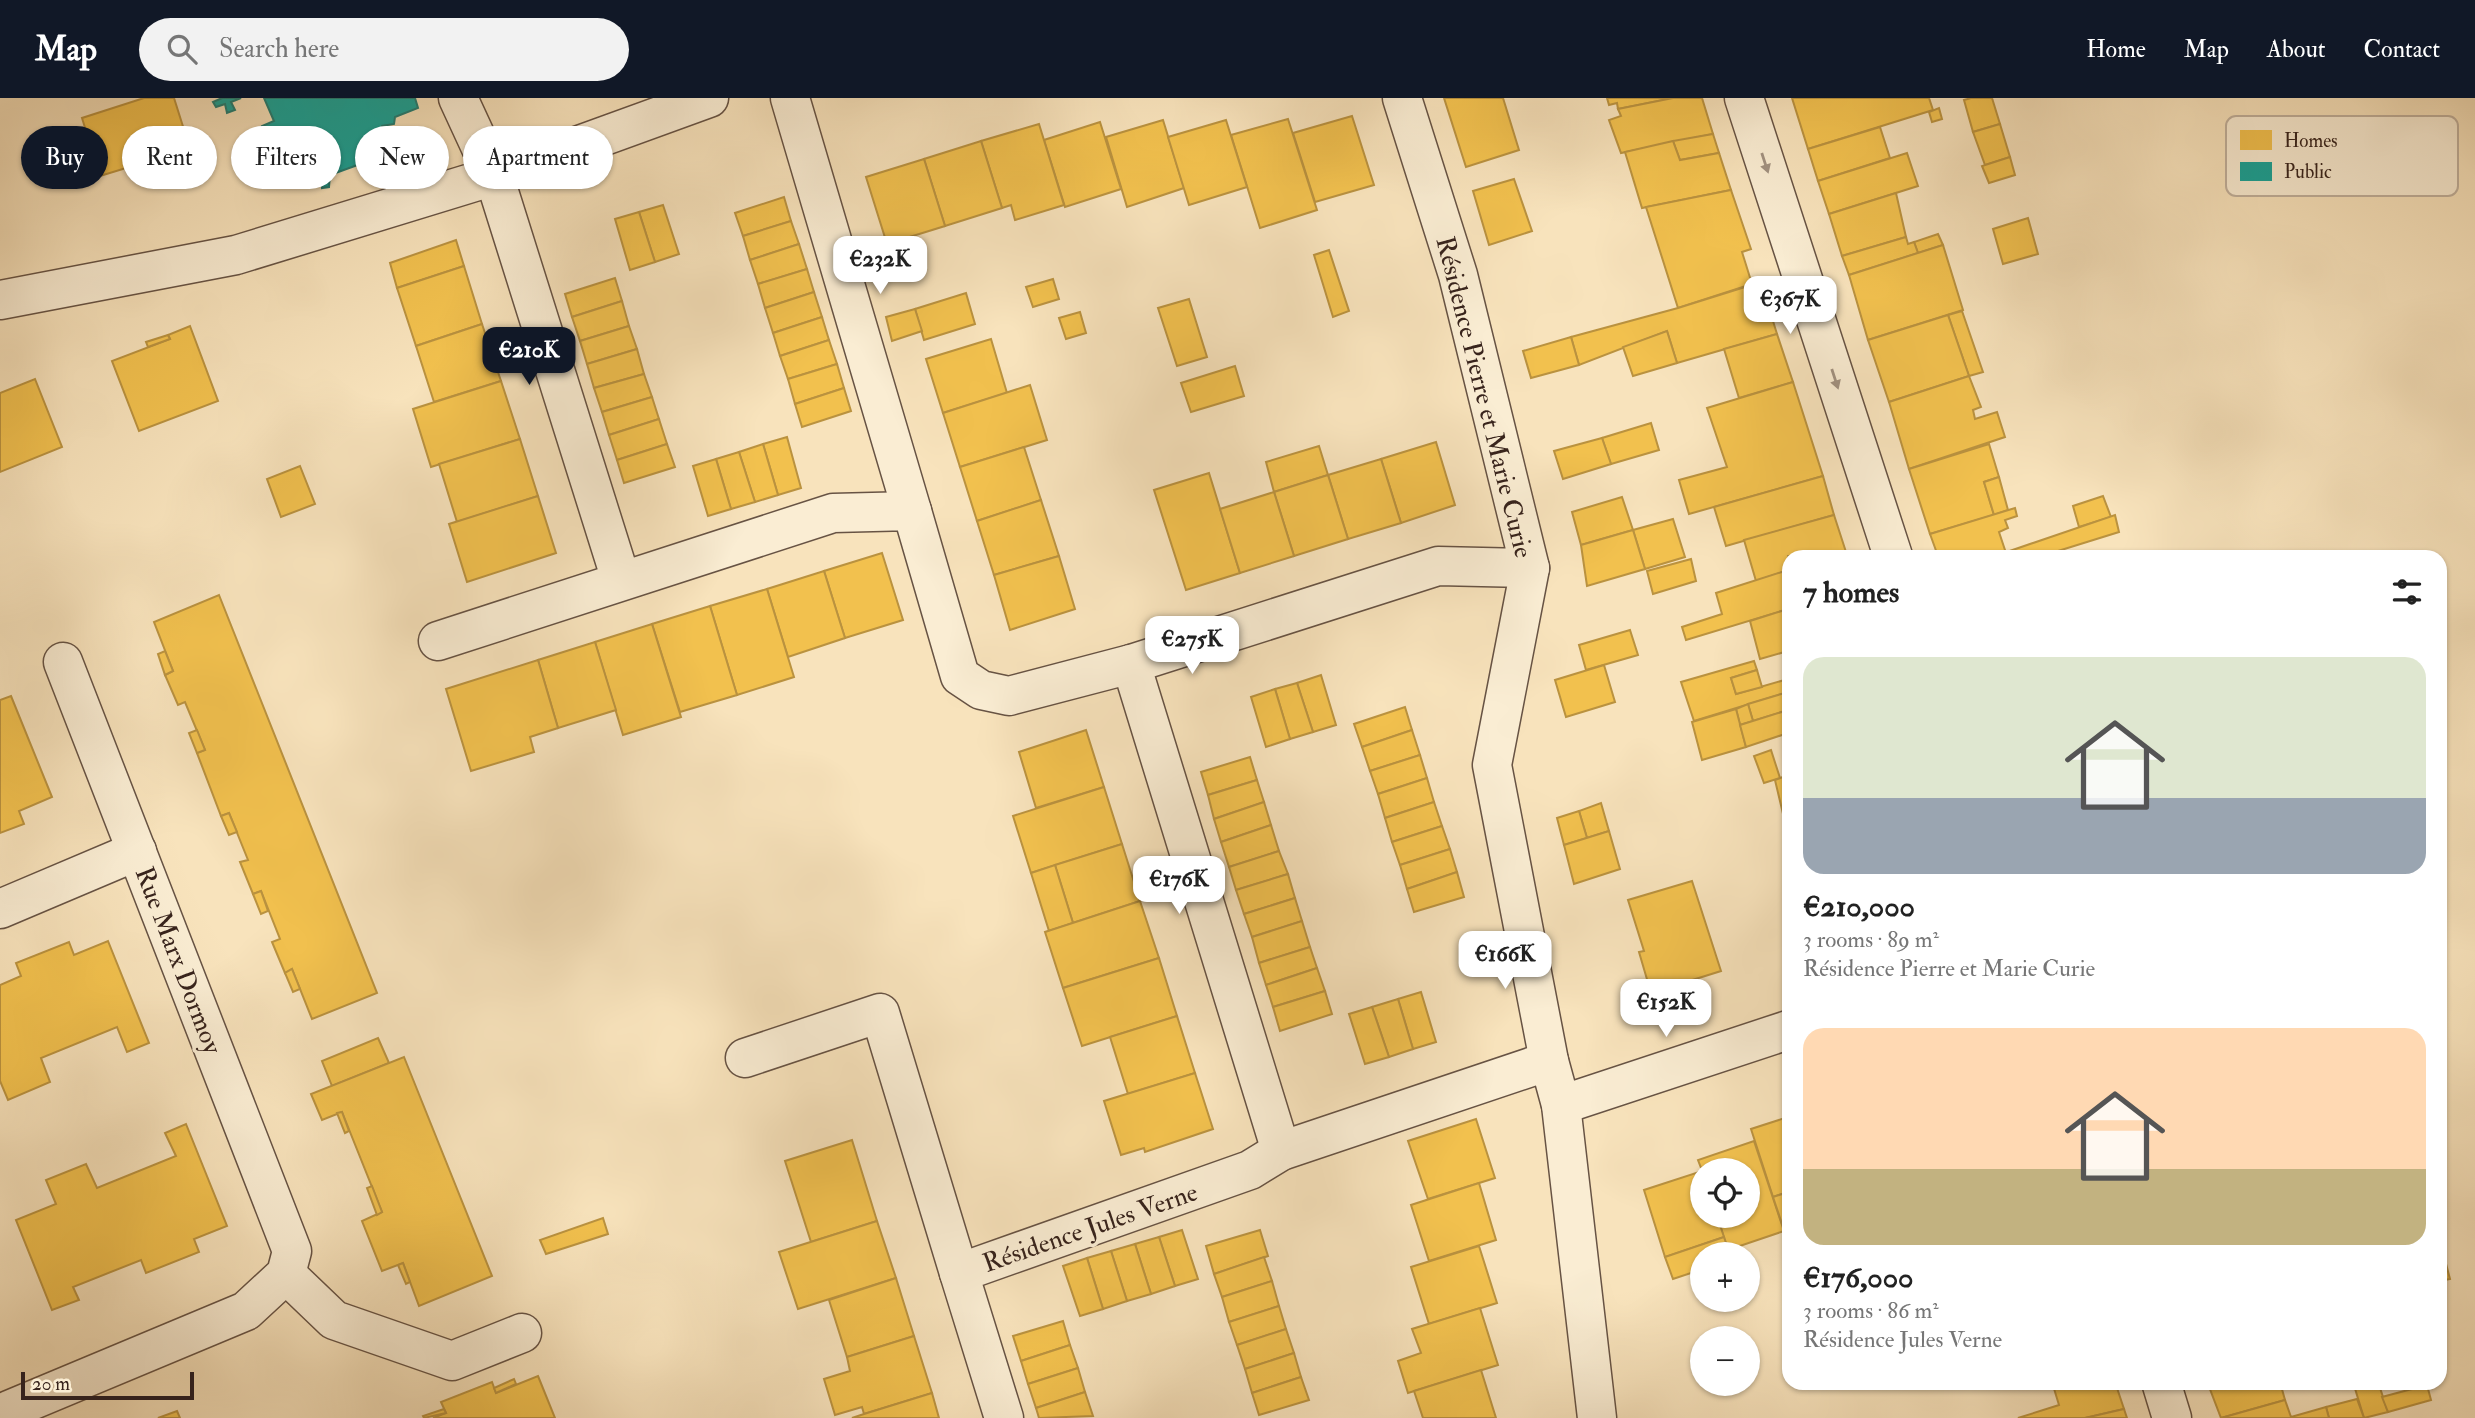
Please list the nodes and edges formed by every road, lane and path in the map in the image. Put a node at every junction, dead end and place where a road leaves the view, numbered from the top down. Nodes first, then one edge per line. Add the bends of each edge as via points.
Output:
1 (458, 98) edge
2 (709, 98) edge
3 (790, 98) edge
4 (1402, 98) edge
5 (1744, 98) edge
6 (471, 126) edge
7 (613, 133) edge
8 (463, 185) edge
9 (498, 189) edge
10 (0, 300) edge
11 (912, 511) junction
12 (1891, 550) edge
13 (1530, 568) junction
14 (621, 580) junction
15 (438, 641) dead end
16 (63, 662) dead end
17 (1131, 664) junction
18 (137, 851) junction
19 (0, 909) edge
20 (1782, 1032) edge
21 (745, 1058) dead end
22 (1549, 1061) junction
23 (1561, 1105) junction
24 (1280, 1151) junction
25 (959, 1273) junction
26 (286, 1274) junction
27 (522, 1333) dead end
28 (2163, 1390) edge
29 (7, 1404) edge
30 (1004, 1418) edge
31 (1597, 1418) edge
32 (2172, 1418) edge

1 - 6 street
2 - 7 street
3 - 11 street, Résidence Pierre et Marie Curie
4 - 13 street, Résidence Pierre et Marie Curie via 1458,275
5 -> 12 street
8 - 10 street via 236,255
9 - 14 street
11 - 14 street via 833,513
11 - 17 street, Résidence Pierre et Marie Curie via 960,676 981,690 1009,696
13 - 17 street, Résidence Pierre et Marie Curie via 1437,566
13 - 22 street via 1492,765
14 - 15 street
16 - 18 street, Rue Marx Dormoy
17 - 24 street
18 - 19 street, Rue Marx Dormoy
18 - 26 street, Rue Marx Dormoy via 292,1251
20 - 23 street
21 - 25 street via 880,1013
22 - 23 street
22 - 24 street, Résidence Jules Verne
23 - 31 street
24 - 25 street, Résidence Jules Verne via 1250,1170
25 - 30 street, Résidence Jules Verne
26 - 27 street via 334,1320 452,1361
26 - 29 street via 246,1311
28 - 32 street

